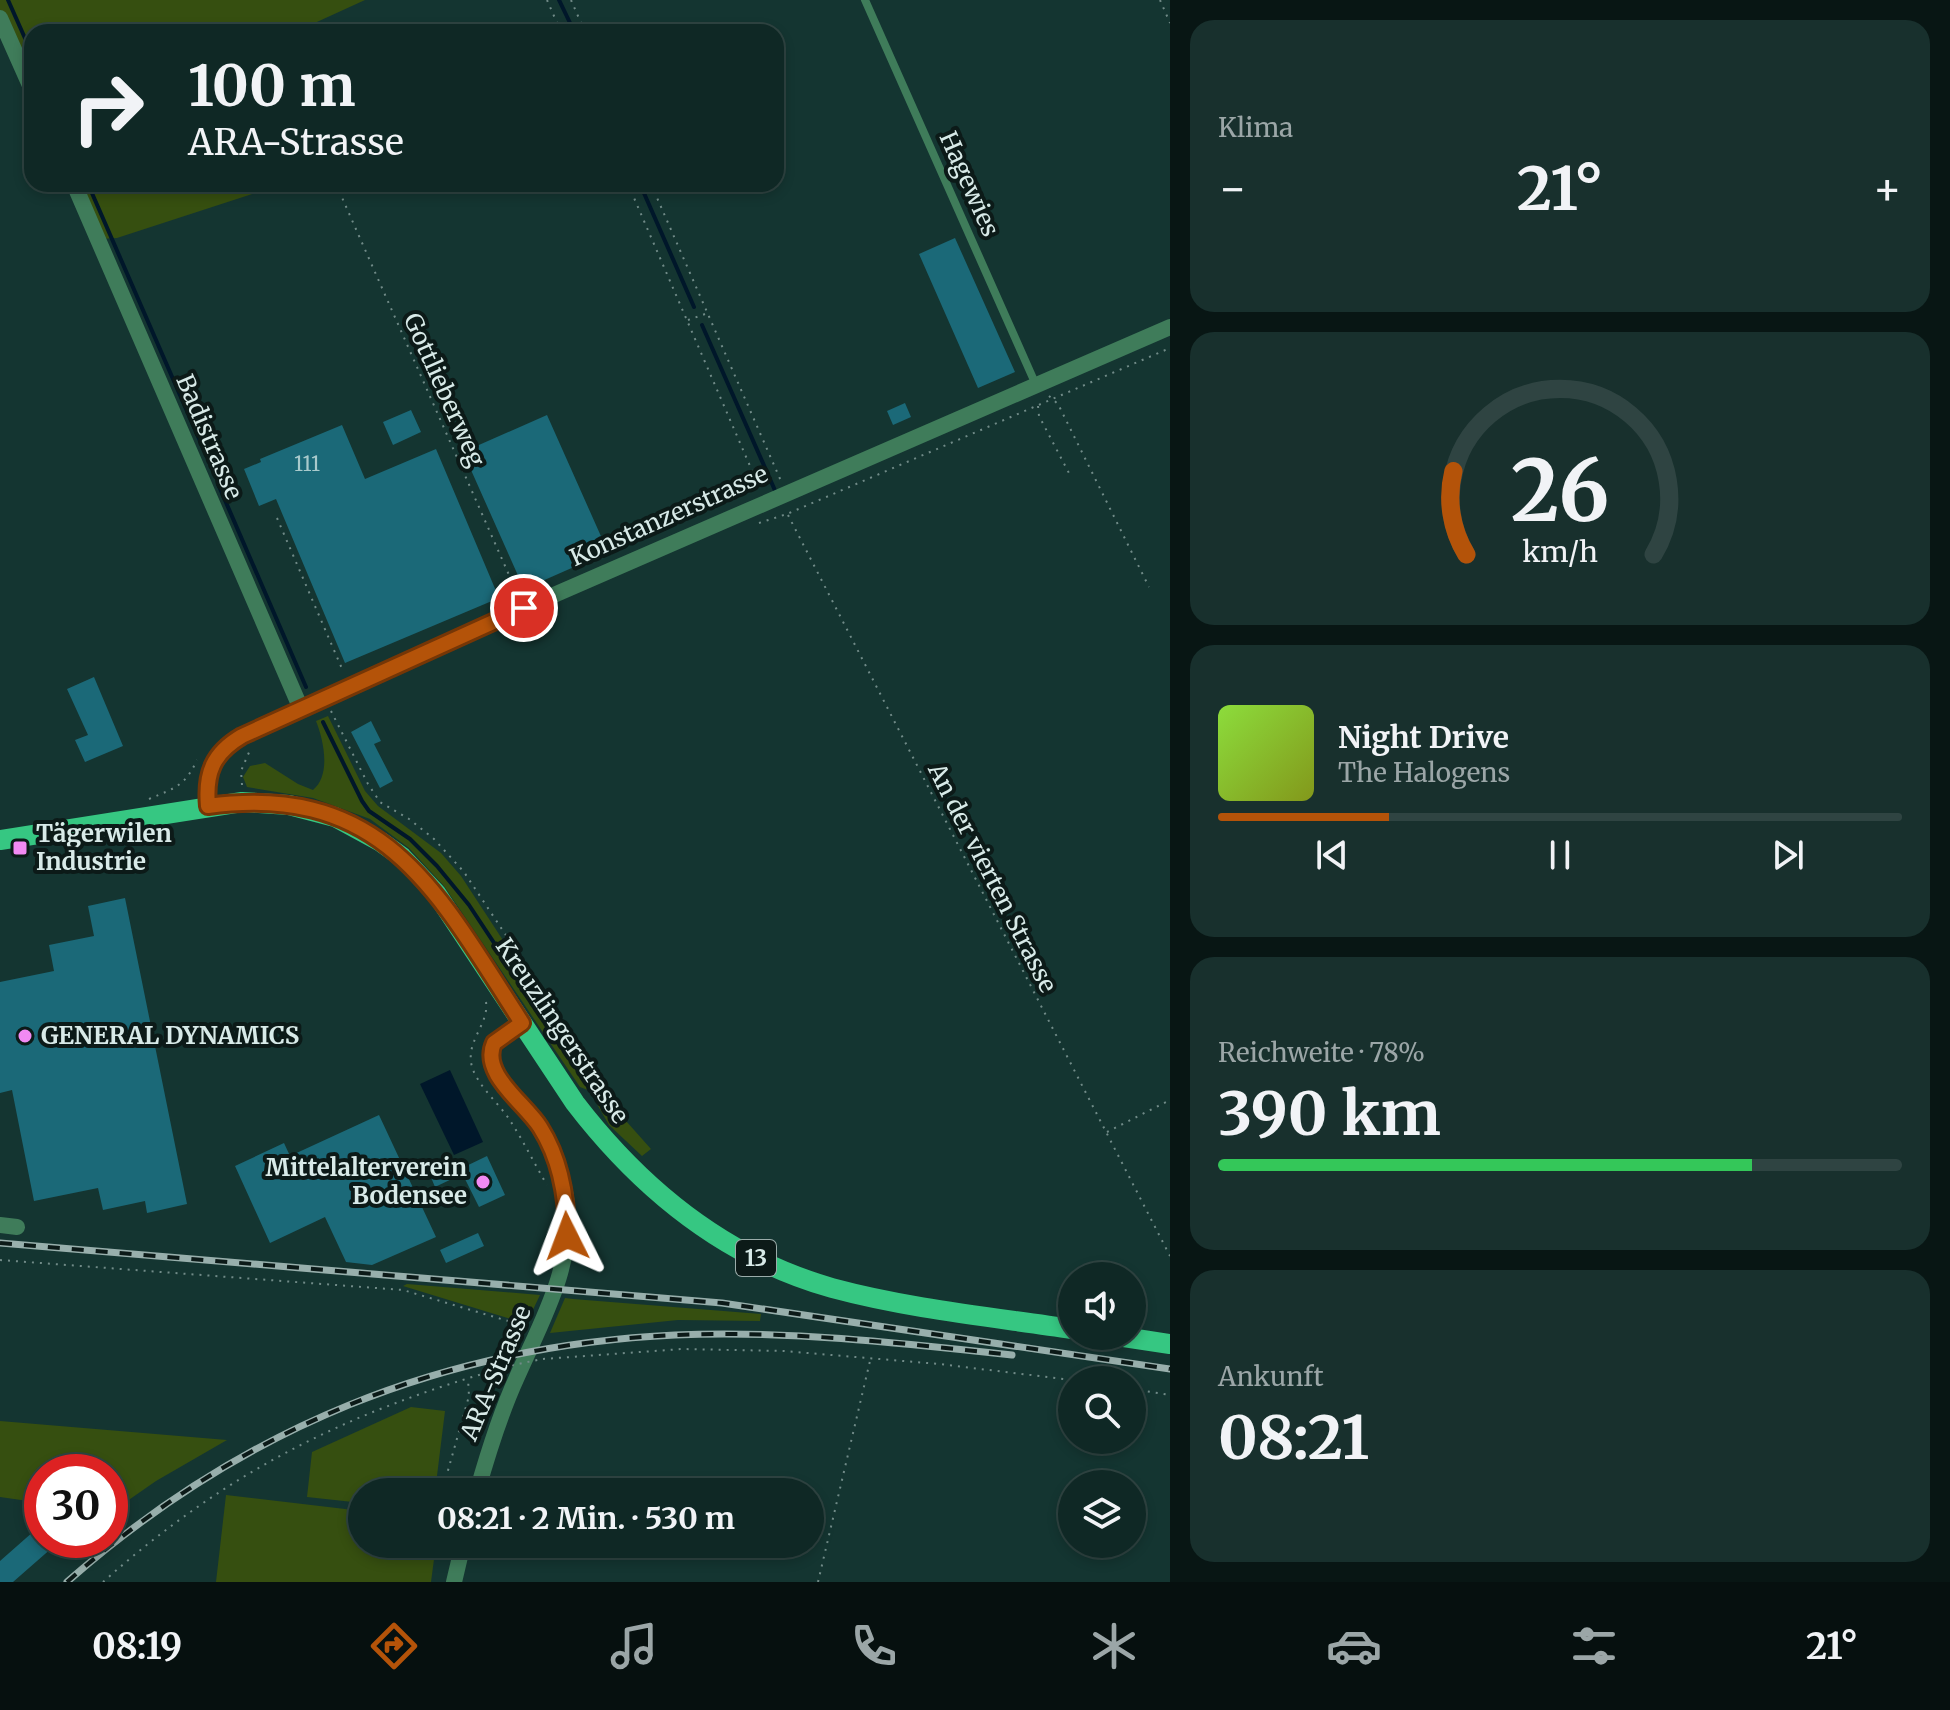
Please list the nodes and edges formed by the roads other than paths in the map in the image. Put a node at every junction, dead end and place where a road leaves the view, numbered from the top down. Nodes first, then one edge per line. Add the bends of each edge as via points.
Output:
1 (865, 0) edge
2 (0, 18) edge
3 (24, 72) edge
4 (77, 192) edge
5 (1170, 327) edge
6 (1036, 385) junction
7 (301, 709) junction
8 (208, 806) junction
9 (0, 840) edge
10 (522, 1023) junction
11 (1058, 1327) edge
12 (1146, 1340) edge
13 (1170, 1344) edge
14 (481, 1478) edge
15 (460, 1558) edge
16 (454, 1582) edge

1 - 6 lane, Hagewies
2 - 3 street
4 - 7 street, Badistrasse
5 - 6 street, Konstanzerstrasse
6 - 7 street, Konstanzerstrasse
7 - 8 street, Konstanzerstrasse via 218,753 208,780
8 - 9 main road, 13
8 - 10 main road, Kreuzlingerstrasse / 13 via 265,803 311,809 381,842 436,893
10 - 11 main road, Kreuzlingerstrasse / 13 via 619,1157 664,1199 726,1242 797,1276 859,1295
10 - 14 street, ARA-Strasse via 494,1043 490,1061 551,1147 567,1203 567,1236 554,1297 495,1429
12 - 13 main road
15 - 16 street

